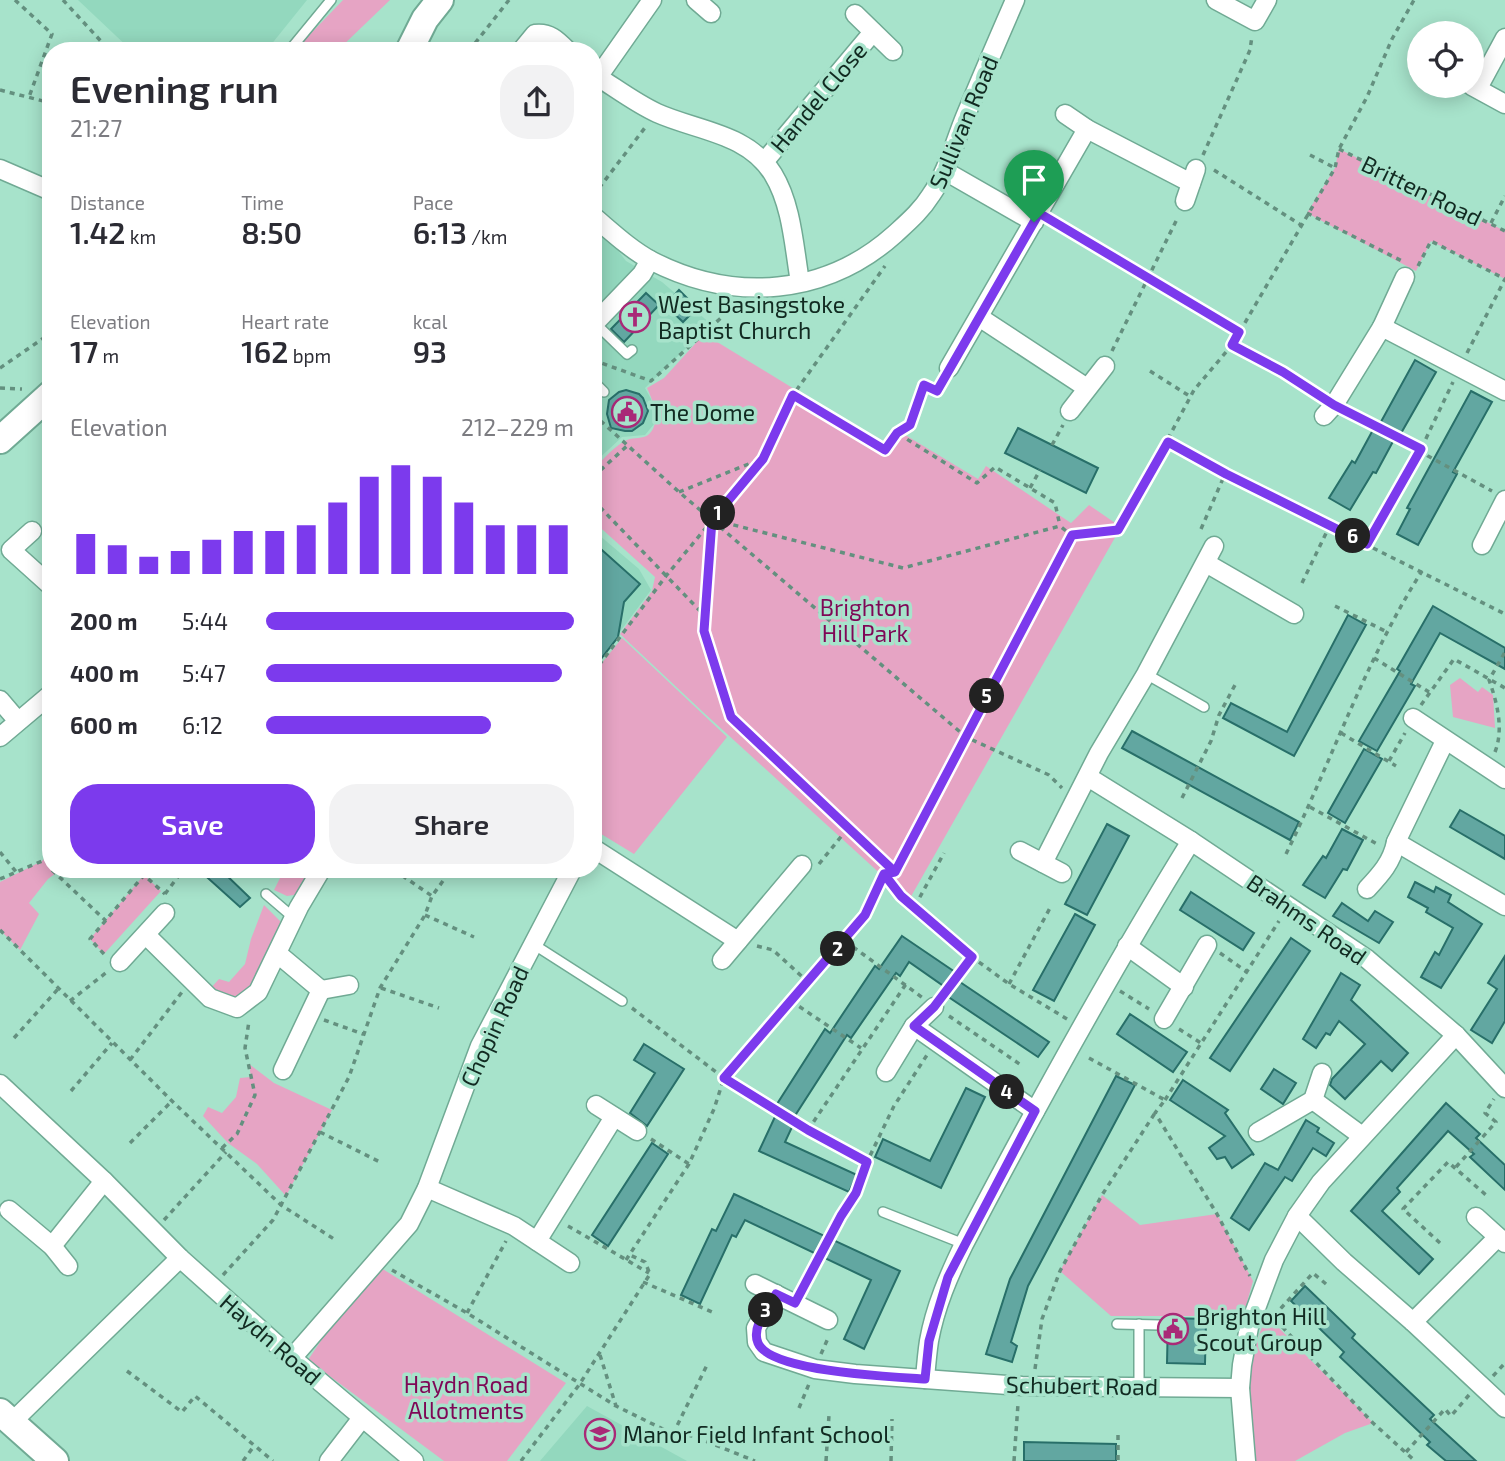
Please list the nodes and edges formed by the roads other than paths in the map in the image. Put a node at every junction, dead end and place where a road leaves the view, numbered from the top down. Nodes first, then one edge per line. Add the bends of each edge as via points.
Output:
1 (331, 0) edge
2 (440, 0) edge
3 (652, 0) edge
4 (696, 0) edge
5 (1015, 0) edge
6 (1216, 0) edge
7 (1266, 0) edge
8 (710, 13) dead end
9 (855, 14) dead end
10 (873, 32) junction
11 (1505, 38) edge
12 (296, 42) edge
13 (415, 42) edge
14 (528, 42) edge
15 (558, 42) edge
16 (893, 51) dead end
17 (602, 66) edge
18 (1484, 72) edge
19 (602, 79) edge
20 (1484, 92) edge
21 (1505, 104) edge
22 (1065, 114) dead end
23 (1087, 129) junction
24 (764, 162) junction
25 (0, 171) edge
26 (945, 171) junction
27 (42, 187) edge
28 (1185, 201) road end
29 (1037, 217) junction
30 (602, 223) edge
31 (650, 260) junction
32 (1405, 277) dead end
33 (800, 282) junction
34 (602, 316) edge
35 (979, 317) junction
36 (1382, 327) junction
37 (602, 331) edge
38 (632, 350) dead end
39 (1105, 366) road end
40 (950, 368) road end
41 (1087, 388) junction
42 (1505, 391) edge
43 (38, 392) edge
44 (1329, 410) road end
45 (1070, 411) road end
46 (0, 440) edge
47 (1500, 496) edge
48 (32, 531) dead end
49 (1482, 545) dead end
50 (1214, 546) dead end
51 (6, 556) edge
52 (1206, 563) junction
53 (42, 580) edge
54 (1294, 614) dead end
55 (1146, 674) junction
56 (0, 701) edge
57 (42, 701) edge
58 (1204, 707) dead end
59 (1413, 718) road end
60 (17, 720) junction
61 (0, 737) edge
62 (1445, 741) junction
63 (1088, 778) junction
64 (1505, 779) edge
65 (1191, 841) junction
66 (1395, 847) junction
67 (1020, 851) dead end
68 (602, 854) edge
69 (1043, 863) junction
70 (802, 865) road end
71 (1062, 873) dead end
72 (316, 878) edge
73 (568, 878) edge
74 (1367, 888) dead end
75 (266, 894) dead end
76 (1505, 906) edge
77 (165, 913) road end
78 (294, 918) junction
79 (146, 935) junction
80 (738, 941) junction
81 (533, 944) junction
82 (1207, 945) road end
83 (1126, 946) junction
84 (278, 954) junction
85 (722, 960) dead end
86 (118, 964) road end
87 (349, 985) dead end
88 (1184, 987) junction
89 (321, 990) junction
90 (622, 1001) road end
91 (934, 1007) road end
92 (1164, 1019) dead end
93 (914, 1026) junction
94 (1456, 1035) junction
95 (283, 1070) dead end
96 (886, 1072) dead end
97 (1322, 1073) dead end
98 (1504, 1087) edge
99 (1, 1088) edge
100 (1313, 1100) junction
101 (596, 1105) dead end
102 (1035, 1111) junction
103 (614, 1116) junction
104 (637, 1131) road end
105 (1258, 1132) dead end
106 (1362, 1136) junction
107 (104, 1181) junction
108 (427, 1188) junction
109 (9, 1210) dead end
110 (883, 1212) dead end
111 (1297, 1216) junction
112 (1476, 1217) dead end
113 (1502, 1240) edge
114 (537, 1241) junction
115 (964, 1244) junction
116 (52, 1246) junction
117 (180, 1258) junction
118 (570, 1264) dead end
119 (68, 1266) dead end
120 (755, 1284) dead end
121 (776, 1294) junction
122 (828, 1320) dead end
123 (1413, 1322) junction
124 (1117, 1324) dead end
125 (1139, 1324) junction
126 (1160, 1325) dead end
127 (292, 1358) junction
128 (925, 1379) junction
129 (1139, 1385) junction
130 (1240, 1388) junction
131 (1505, 1406) edge
132 (6, 1417) edge
133 (362, 1418) junction
134 (55, 1461) edge
135 (329, 1461) edge
136 (414, 1461) edge
137 (1246, 1461) edge

1 - 12 lane
2 - 13 street
3 - 17 street, Handel Close
4 - 8 street
5 - 26 street, Sullivan Road
6 - 7 street via 1255,21
9 - 10 street, Handel Close
10 - 16 street, Handel Close
10 - 24 street, Handel Close
11 - 18 street
14 - 15 street via 540,33
19 - 24 street, Handel Close via 656,113 734,139
20 - 21 street
22 - 23 street
23 - 28 street via 1196,171
23 - 29 street
24 - 33 street, Handel Close via 774,175 788,213
25 - 27 street
26 - 29 street
26 - 33 street, Sullivan Road via 916,214 881,246 831,274
29 - 35 street
30 - 31 street, Sullivan Road
31 - 33 street, Sullivan Road via 701,281 733,287
31 - 34 street
32 - 36 street
35 - 40 street
35 - 41 street
36 - 42 street
36 - 44 street
37 - 38 lane via 627,354
39 - 41 street
41 - 45 street
43 - 46 street
47 - 49 street
48 - 51 street
50 - 52 street
51 - 53 street
52 - 54 street
52 - 55 street
55 - 58 lane
55 - 63 street
56 - 60 street
57 - 60 street
59 - 62 street
60 - 61 street
62 - 64 street
62 - 66 street
63 - 65 street, Brahms Road
63 - 69 street
65 - 83 street
65 - 94 street, Brahms Road via 1367,959
66 - 74 street via 1385,870
66 - 76 street
67 - 69 street
68 - 80 street
69 - 71 street
70 - 80 street
72 - 78 street
73 - 81 street, Chopin Road
75 - 78 lane
77 - 79 street
78 - 84 street
79 - 84 street via 210,998 237,1008 258,992
79 - 86 street
80 - 85 street
81 - 90 lane
81 - 108 street, Chopin Road via 480,1046
82 - 88 street
83 - 88 street
83 - 102 street
84 - 89 street
87 - 89 street
88 - 92 street
89 - 95 street
91 - 93 street
93 - 96 street
93 - 102 street
94 - 98 street, Brahms Road
94 - 106 street
97 - 100 street
99 - 107 street, Haydn Road
100 - 105 street
100 - 106 street
101 - 103 street
102 - 115 street
103 - 104 street
103 - 114 street
106 - 111 street
107 - 116 street
107 - 117 street, Haydn Road
108 - 114 street via 514,1226
108 - 127 street, Chopin Road via 409,1224
109 - 116 street
110 - 115 lane
111 - 123 street
111 - 130 street via 1274,1260 1249,1327
112 - 113 street
113 - 123 street
114 - 118 street
115 - 128 street via 937,1313
116 - 119 street
117 - 127 street, Haydn Road
117 - 132 street
120 - 121 street
121 - 122 street
121 - 128 street, Schubert Road via 756,1328 764,1352 815,1368
123 - 131 street
124 - 125 lane
125 - 126 lane
125 - 129 lane
127 - 133 street, Haydn Road
128 - 129 street, Schubert Road
129 - 130 street, Schubert Road
130 - 137 street
132 - 134 street
133 - 135 street
133 - 136 street, Haydn Road

